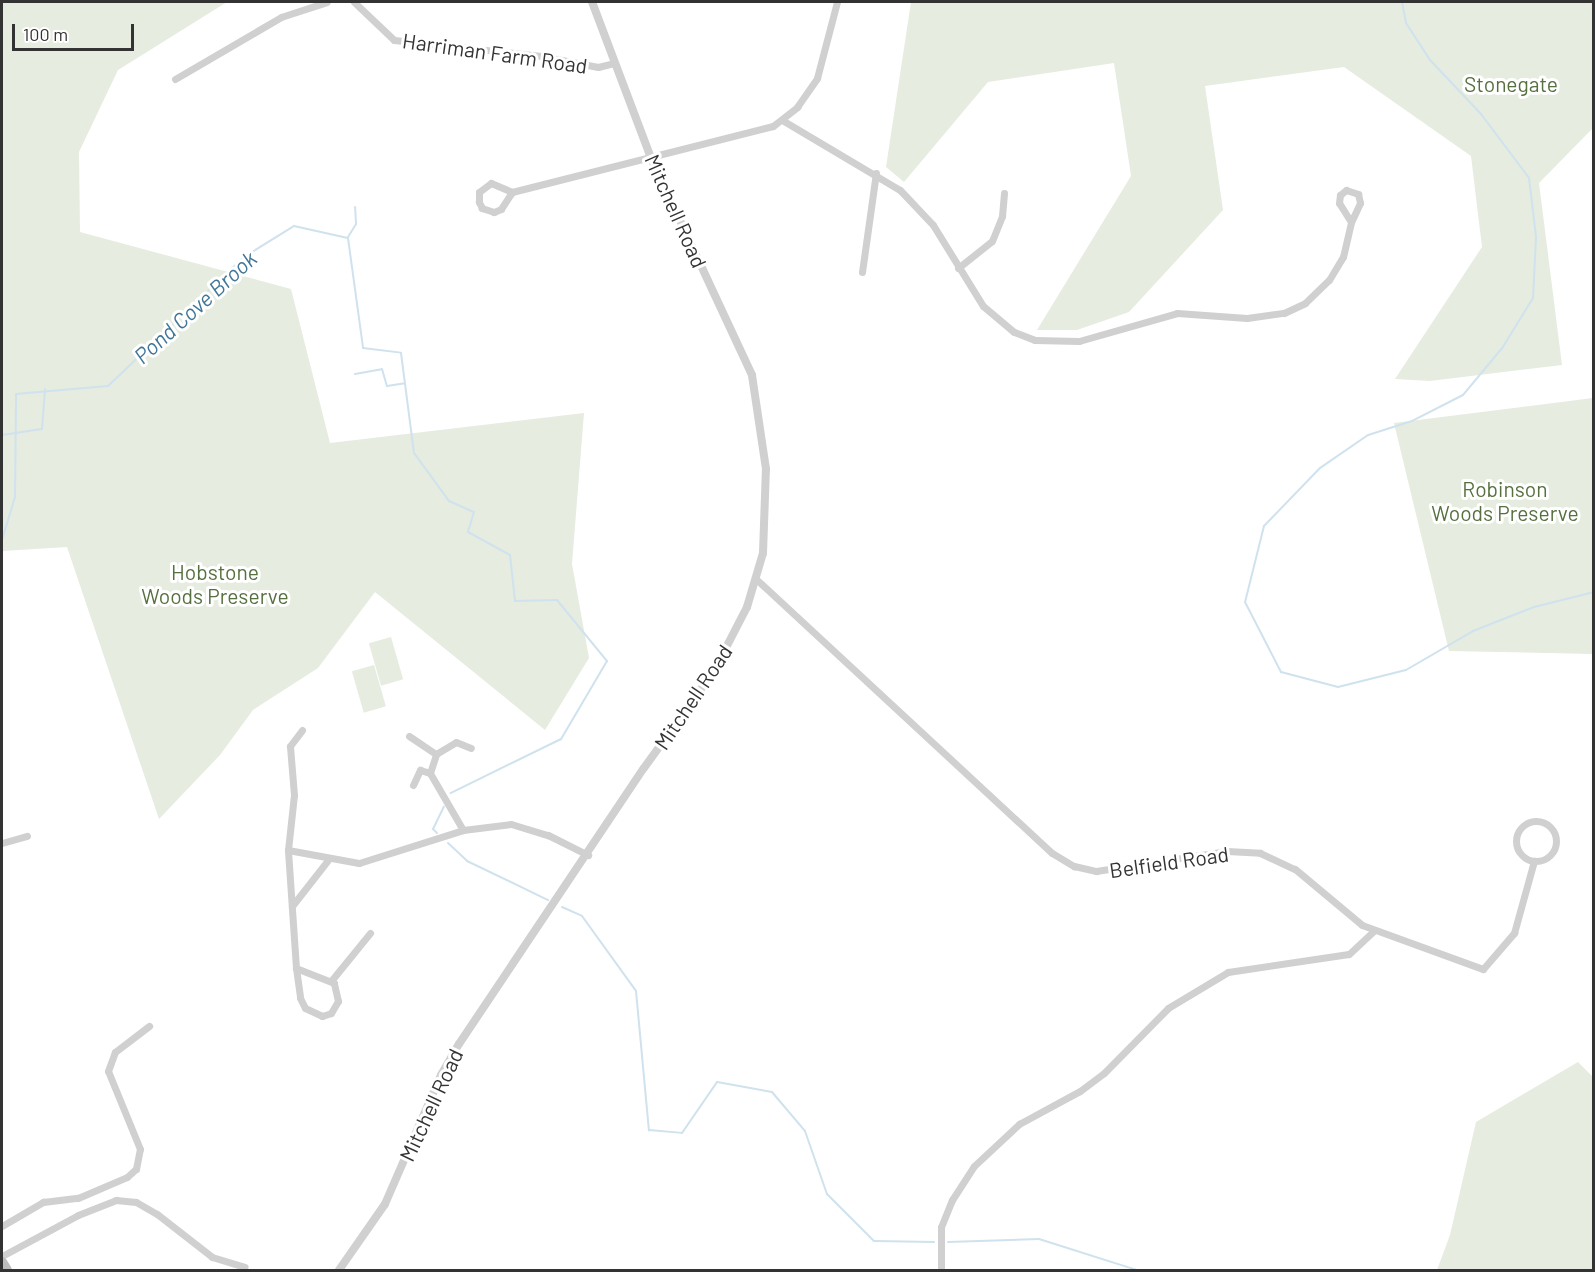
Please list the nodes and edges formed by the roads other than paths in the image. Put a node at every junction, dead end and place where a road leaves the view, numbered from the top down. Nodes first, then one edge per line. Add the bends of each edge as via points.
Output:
1 (327, 2) edge
2 (354, 2) edge
3 (592, 2) edge
4 (837, 2) edge
5 (614, 63) junction
6 (175, 79) dead end
7 (782, 120) junction
8 (651, 158) junction
9 (876, 173) junction
10 (512, 192) junction
11 (1004, 193) dead end
12 (1351, 222) dead end
13 (958, 268) junction
14 (862, 272) dead end
15 (756, 579) junction
16 (302, 730) dead end
17 (409, 736) dead end
18 (471, 748) dead end
19 (436, 754) junction
20 (430, 773) junction
21 (413, 785) dead end
22 (463, 830) junction
23 (27, 836) dead end
24 (2, 843) edge
25 (288, 850) junction
26 (588, 855) junction
27 (328, 860) junction
28 (1534, 861) junction
29 (292, 906) junction
30 (1374, 931) junction
31 (369, 933) dead end
32 (296, 968) junction
33 (331, 981) junction
34 (149, 1026) dead end
35 (2, 1226) edge
36 (2, 1256) edge
37 (2, 1262) edge
38 (245, 1267) dead end
39 (7, 1270) edge
40 (339, 1270) edge
41 (941, 1270) edge

1 - 6 street via 281,17
2 - 5 street, Harriman Farm Road via 394,40 541,56 598,67
3 - 5 street, Mitchell Road
4 - 7 street via 816,78
5 - 8 street, Mitchell Road
7 - 8 street via 758,131
7 - 9 street
8 - 10 street
8 - 15 street, Mitchell Road via 739,342 757,393 767,508
9 - 13 street via 922,213
9 - 14 street
10 - 10 street via 491,183 479,192 478,202 494,212 501,209
11 - 13 street via 1002,216 992,241
12 - 13 street via 1343,257 1329,280 1305,303 1284,313 1247,318 1177,313 1064,343 1028,337 994,318
15 - 26 street, Mitchell Road via 743,616 714,672
15 - 30 street, Belfield Road via 1052,853 1074,866 1096,871 1227,851 1260,854 1295,869
16 - 25 street via 290,746 294,795
17 - 19 street
18 - 19 street via 456,742
19 - 20 street
20 - 21 street via 420,770
20 - 22 street
22 - 26 street via 511,824 548,835
22 - 27 street via 359,863
23 - 24 street
25 - 27 street
25 - 29 street
26 - 40 street, Mitchell Road via 459,1044 441,1075 385,1204
27 - 29 street
28 - 28 street via 1522,855 1516,843 1523,825 1536,821 1552,829 1556,842 1551,853
28 - 30 street, Belfield Road via 1514,933 1483,969
29 - 32 street
30 - 41 street via 1350,954 1228,972 1168,1008 1104,1073 1080,1091 1019,1124 974,1166 952,1200 941,1227
31 - 33 street
32 - 33 street
32 - 33 street via 301,1002 315,1014 331,1013 337,1005 338,992
34 - 35 street via 115,1052 108,1071 140,1149 136,1169 127,1177 78,1198 43,1202
36 - 38 street via 78,1215 116,1200 136,1202 212,1257
37 - 39 main road

